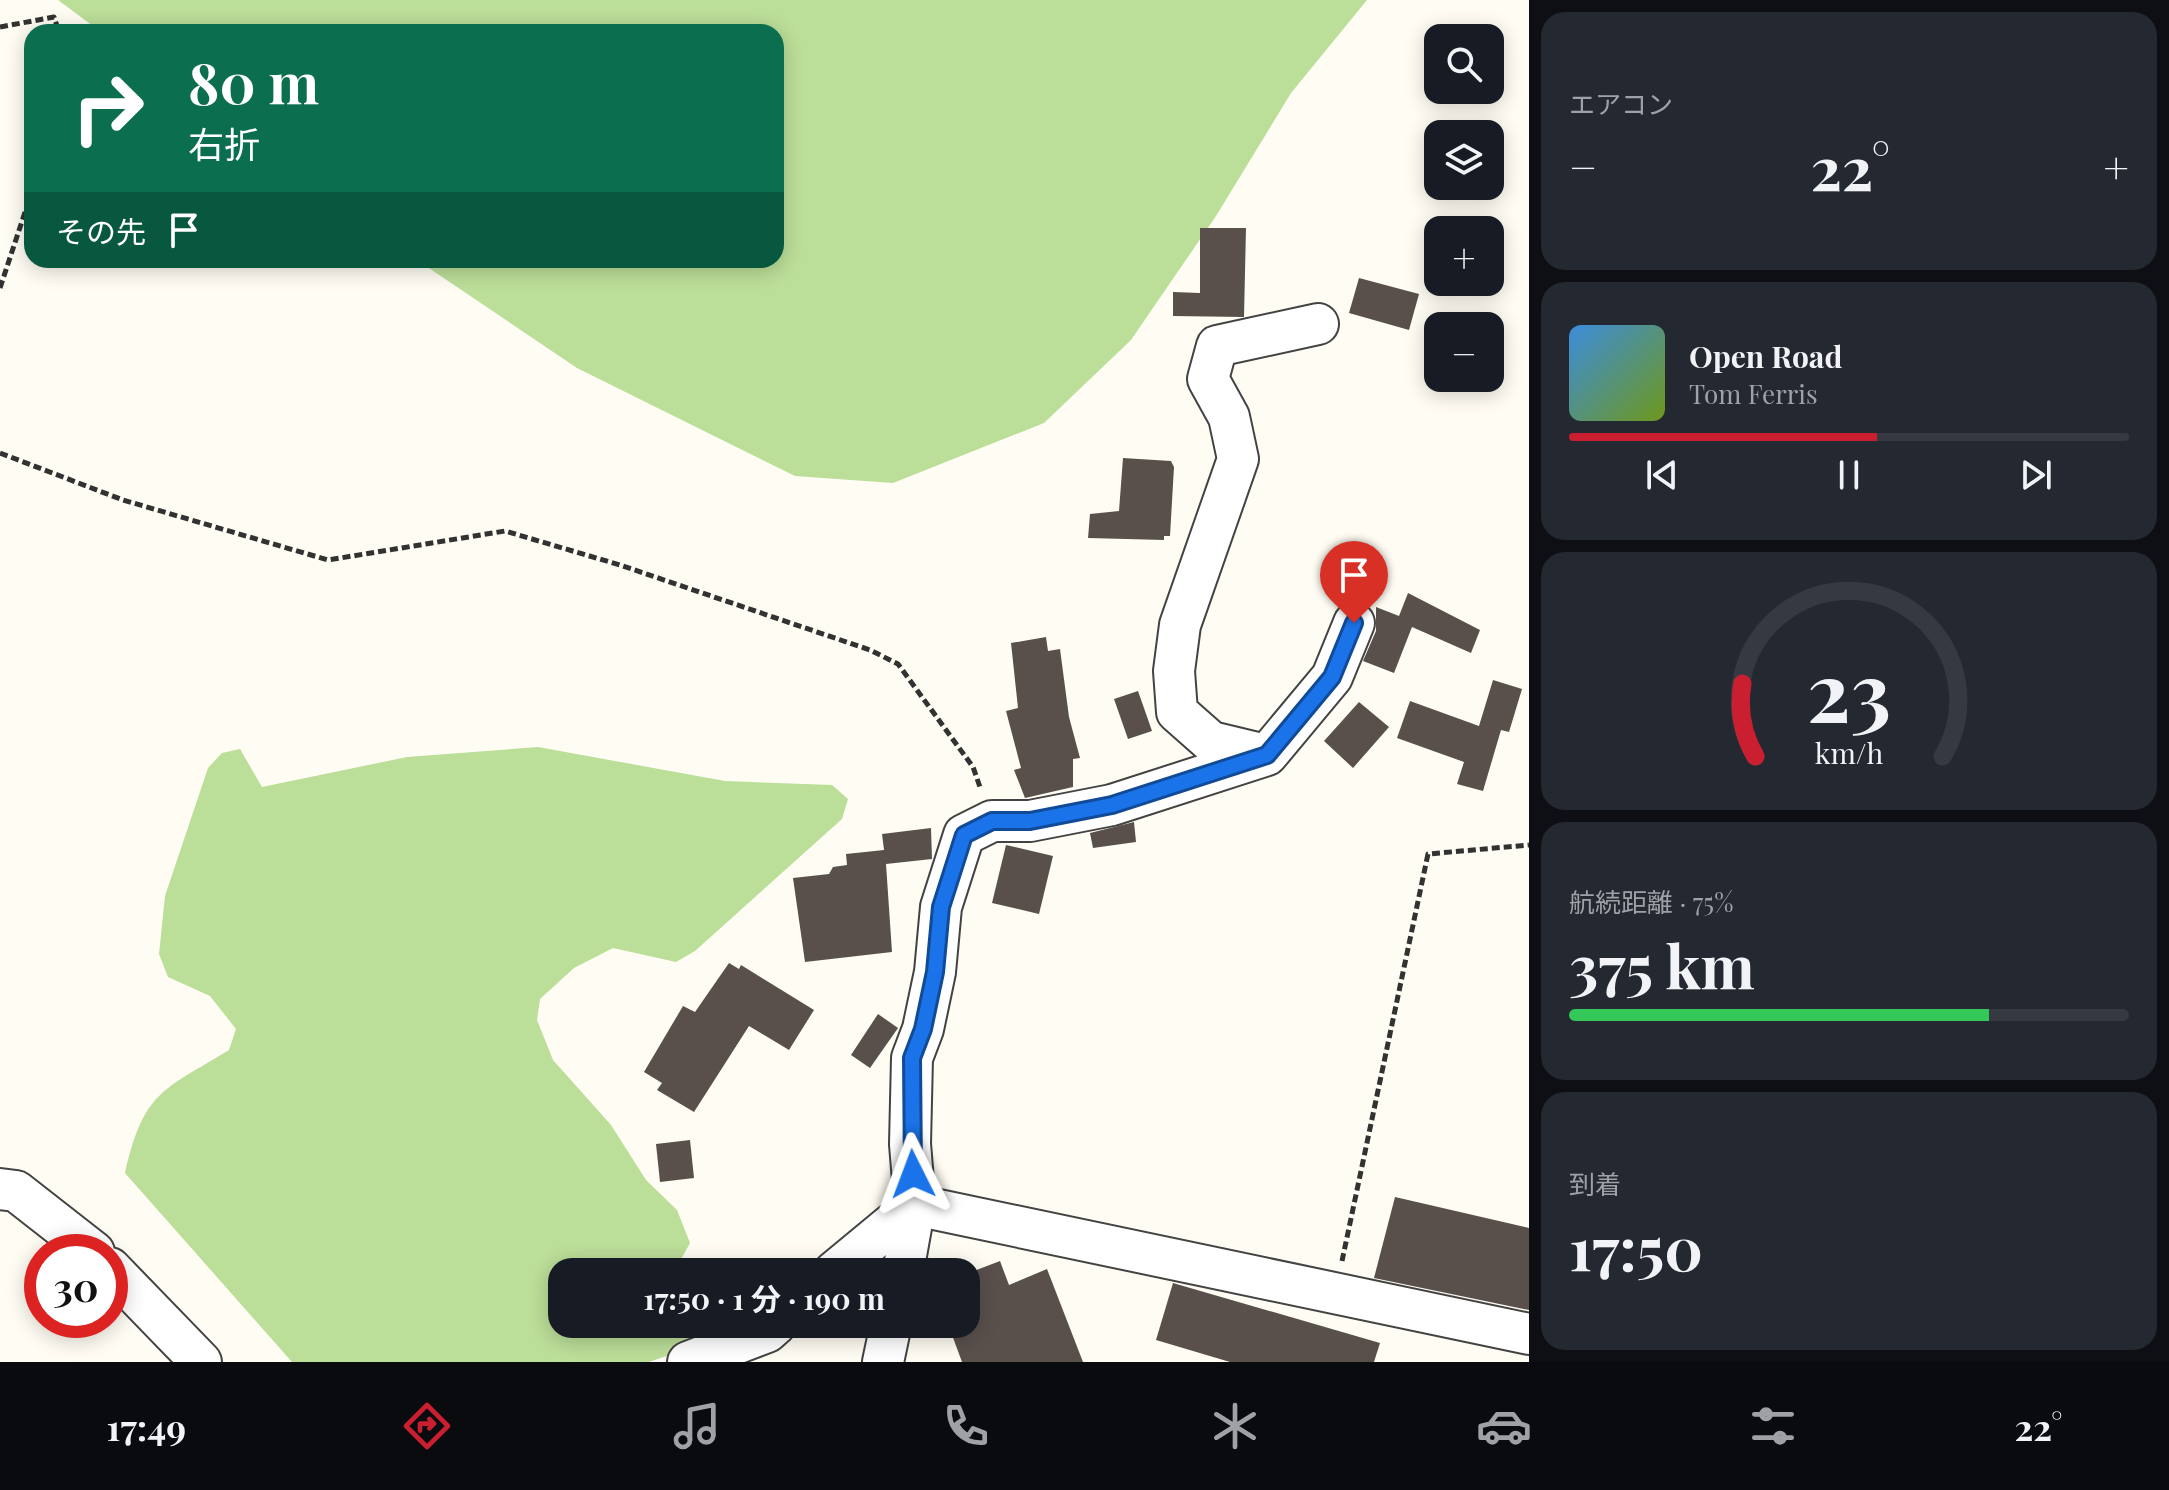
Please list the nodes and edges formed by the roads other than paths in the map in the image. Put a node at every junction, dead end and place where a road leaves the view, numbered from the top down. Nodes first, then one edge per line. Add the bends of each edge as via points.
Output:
1 (1318, 324) dead end
2 (1354, 623) dead end
3 (1267, 755) junction
4 (0, 1189) edge
5 (915, 1205) junction
6 (71, 1234) edge
7 (851, 1258) edge
8 (906, 1258) edge
9 (128, 1287) edge
10 (1529, 1334) edge
11 (751, 1338) edge
12 (888, 1338) edge
13 (201, 1362) edge
14 (688, 1362) edge
15 (883, 1362) edge

1 - 3 street via 1217,346 1208,379 1229,417 1238,459 1180,625 1174,671 1177,712 1211,742
2 - 3 street via 1332,677
3 - 5 street via 1112,805 1030,821 992,821 964,835 941,907 935,972 912,1058
4 - 6 street via 16,1191
5 - 7 street
5 - 8 street
5 - 10 street
9 - 13 street
11 - 14 street
12 - 15 street

